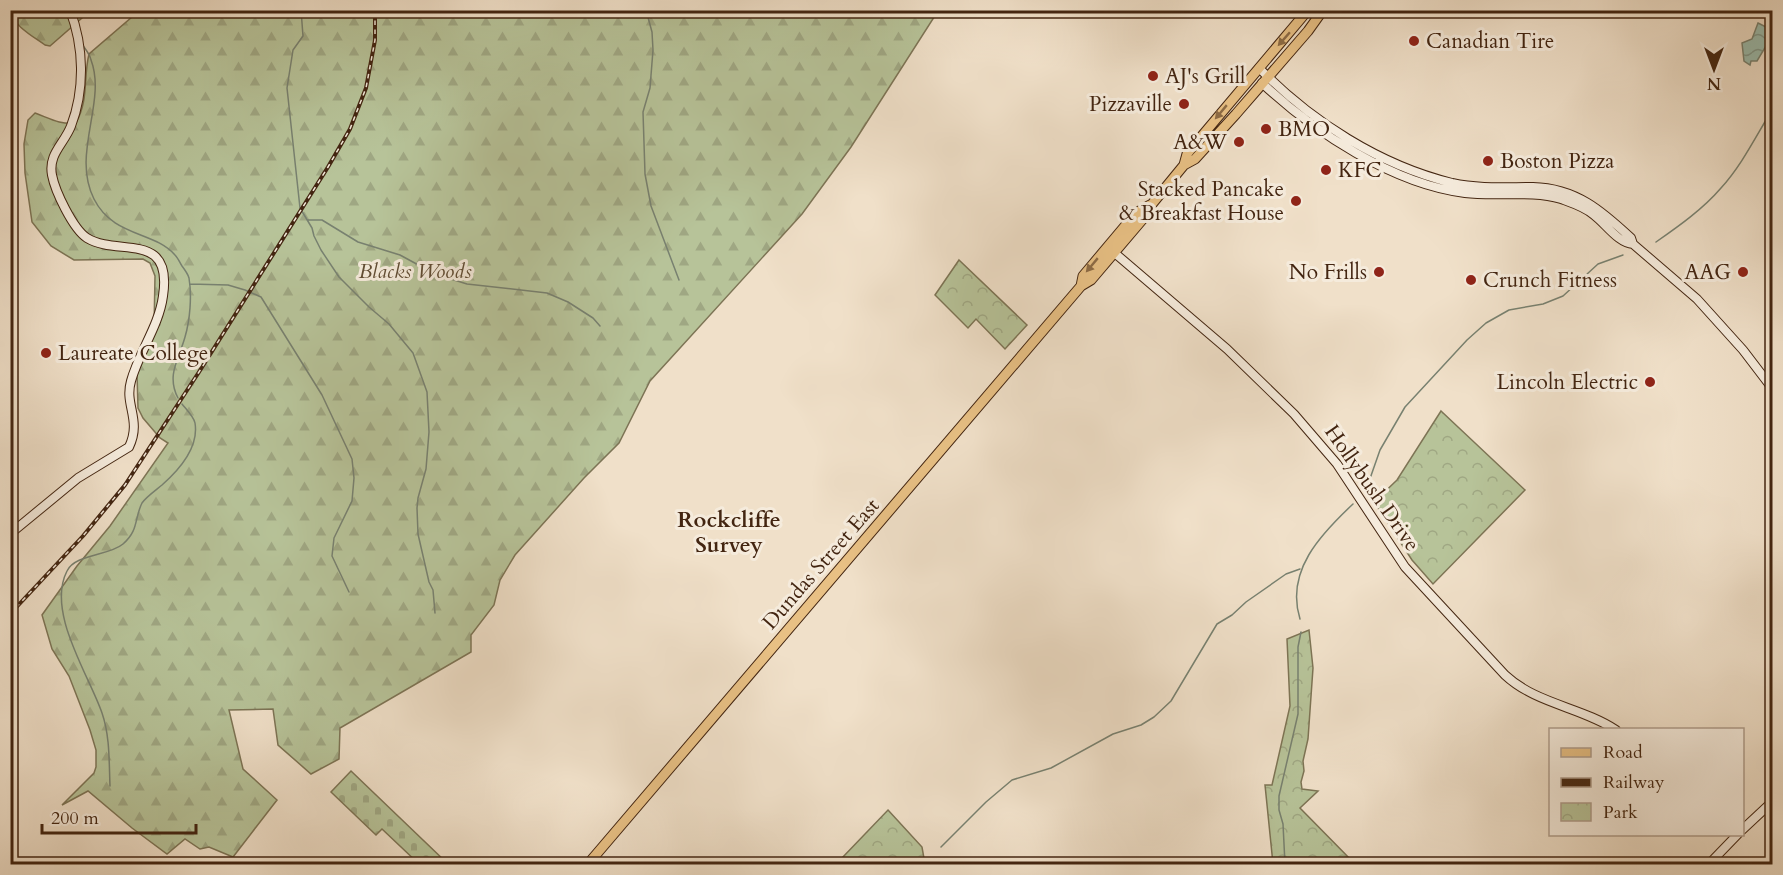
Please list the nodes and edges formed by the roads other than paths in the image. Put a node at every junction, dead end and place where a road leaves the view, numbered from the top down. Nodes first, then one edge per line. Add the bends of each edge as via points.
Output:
1 (70, 10) edge
2 (1308, 10) edge
3 (1323, 10) edge
4 (1259, 68) junction
5 (1265, 80) junction
6 (1184, 165) junction
7 (1111, 250) junction
8 (1773, 388) edge
9 (10, 534) edge
10 (1614, 728) edge
11 (1773, 802) edge
12 (1744, 829) edge
13 (1726, 836) edge
14 (1736, 836) edge
15 (1731, 842) junction
16 (588, 864) edge
17 (1709, 864) edge

1 - 9 street via 78,31 79,94 70,129 54,152 56,187 74,224 87,238 141,248 154,255 162,267 164,295 130,383 135,427 129,447 91,468
2 -> 4 main road, Dundas Street East
3 - 5 main road, Dundas Street East
4 - 5 street
4 -> 6 main road, Dundas Street East via 1187,154
5 - 6 main road, Dundas Street East via 1195,159
5 - 8 street via 1296,112 1332,138 1399,174 1462,193 1566,197 1593,213 1610,224 1625,244 1633,244 1697,299
6 - 7 main road, Dundas Street East via 1152,204 1136,213
7 - 10 street, Hollybush Drive via 1220,342 1320,441 1413,577 1512,682
7 - 16 main road, Dundas Street East via 1083,276 1081,286
11 - 12 street
13 - 15 street
14 - 15 street
15 - 17 street

